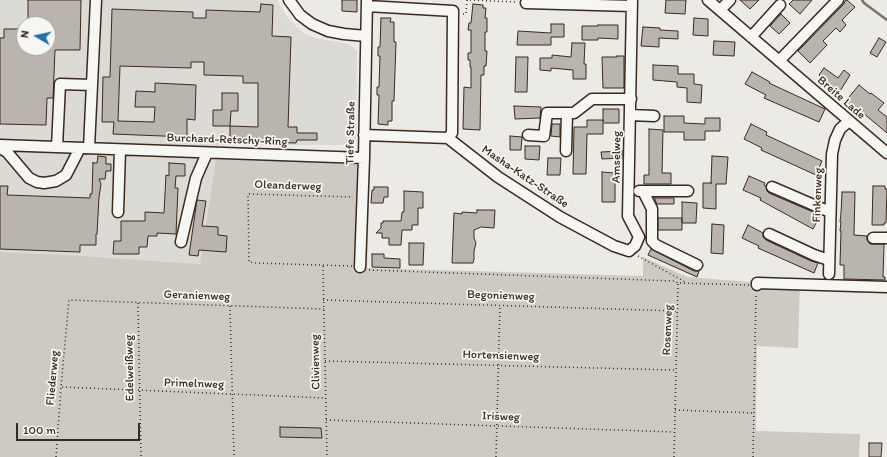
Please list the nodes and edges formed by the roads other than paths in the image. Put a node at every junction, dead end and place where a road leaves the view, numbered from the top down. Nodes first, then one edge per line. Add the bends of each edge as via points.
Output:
1 (96, 0) edge
2 (289, 0) edge
3 (708, 0) edge
4 (730, 0) edge
5 (838, 0) edge
6 (526, 2) road end
7 (367, 3) edge
8 (632, 3) edge
9 (780, 5) dead end
10 (720, 10) junction
11 (366, 36) junction
12 (751, 37) junction
13 (779, 61) junction
14 (92, 85) junction
15 (631, 99) junction
16 (567, 113) junction
17 (630, 115) junction
18 (654, 116) dead end
19 (849, 121) junction
20 (364, 135) junction
21 (528, 135) dead end
22 (448, 138) junction
23 (0, 146) edge
24 (57, 147) junction
25 (85, 148) junction
26 (120, 150) junction
27 (566, 151) dead end
28 (207, 153) junction
29 (887, 153) edge
30 (364, 158) junction
31 (772, 187) dead end
32 (629, 190) junction
33 (643, 191) junction
34 (688, 191) dead end
35 (118, 212) dead end
36 (830, 212) junction
37 (628, 216) joint
38 (769, 234) dead end
39 (873, 238) dead end
40 (887, 238) edge
41 (181, 242) dead end
42 (829, 260) junction
43 (697, 265) dead end
44 (360, 267) road end
45 (829, 274) dead end
46 (757, 285) road end
47 (887, 287) edge

1 - 14 street
2 - 11 street via 300,15 312,24 328,31
3 - 10 street, Breite Lade
4 - 10 street
5 - 13 street
6 - 8 street
7 - 11 street, Tiefe Straße
7 - 22 street via 453,11 452,133
8 - 15 street, Amselweg
9 - 12 street
10 - 12 street, Breite Lade
11 - 20 street, Tiefe Straße
12 - 13 street, Breite Lade
13 - 19 street, Breite Lade
14 - 24 street via 60,84
14 - 25 street
15 - 16 street via 592,98 574,113
15 - 17 street, Amselweg
16 - 21 street via 547,113 544,136
16 - 27 street
17 - 18 street
17 - 32 street, Amselweg
19 - 29 street, Breite Lade
19 - 36 street, Finkenweg via 840,129 832,154
20 - 22 street
20 - 30 street, Tiefe Straße
22 - 37 street, Masha-Katz-Straße via 498,177 560,217 614,246 629,251 639,237
23 - 24 street, Burchard-Retschy-Ring
23 - 25 street via 29,178 44,183 56,181 66,175
24 - 25 street, Burchard-Retschy-Ring
25 - 26 street, Burchard-Retschy-Ring
26 - 28 street, Burchard-Retschy-Ring
26 - 35 street
28 - 30 street, Burchard-Retschy-Ring
28 - 41 street via 196,178
30 - 44 street, Tiefe Straße
31 - 36 street
32 - 33 street
32 - 37 street, Amselweg
33 - 34 street
33 - 43 street via 652,209 652,241
36 - 42 street, Finkenweg
38 - 42 street
39 - 40 street
42 - 45 street, Finkenweg
46 - 47 street

